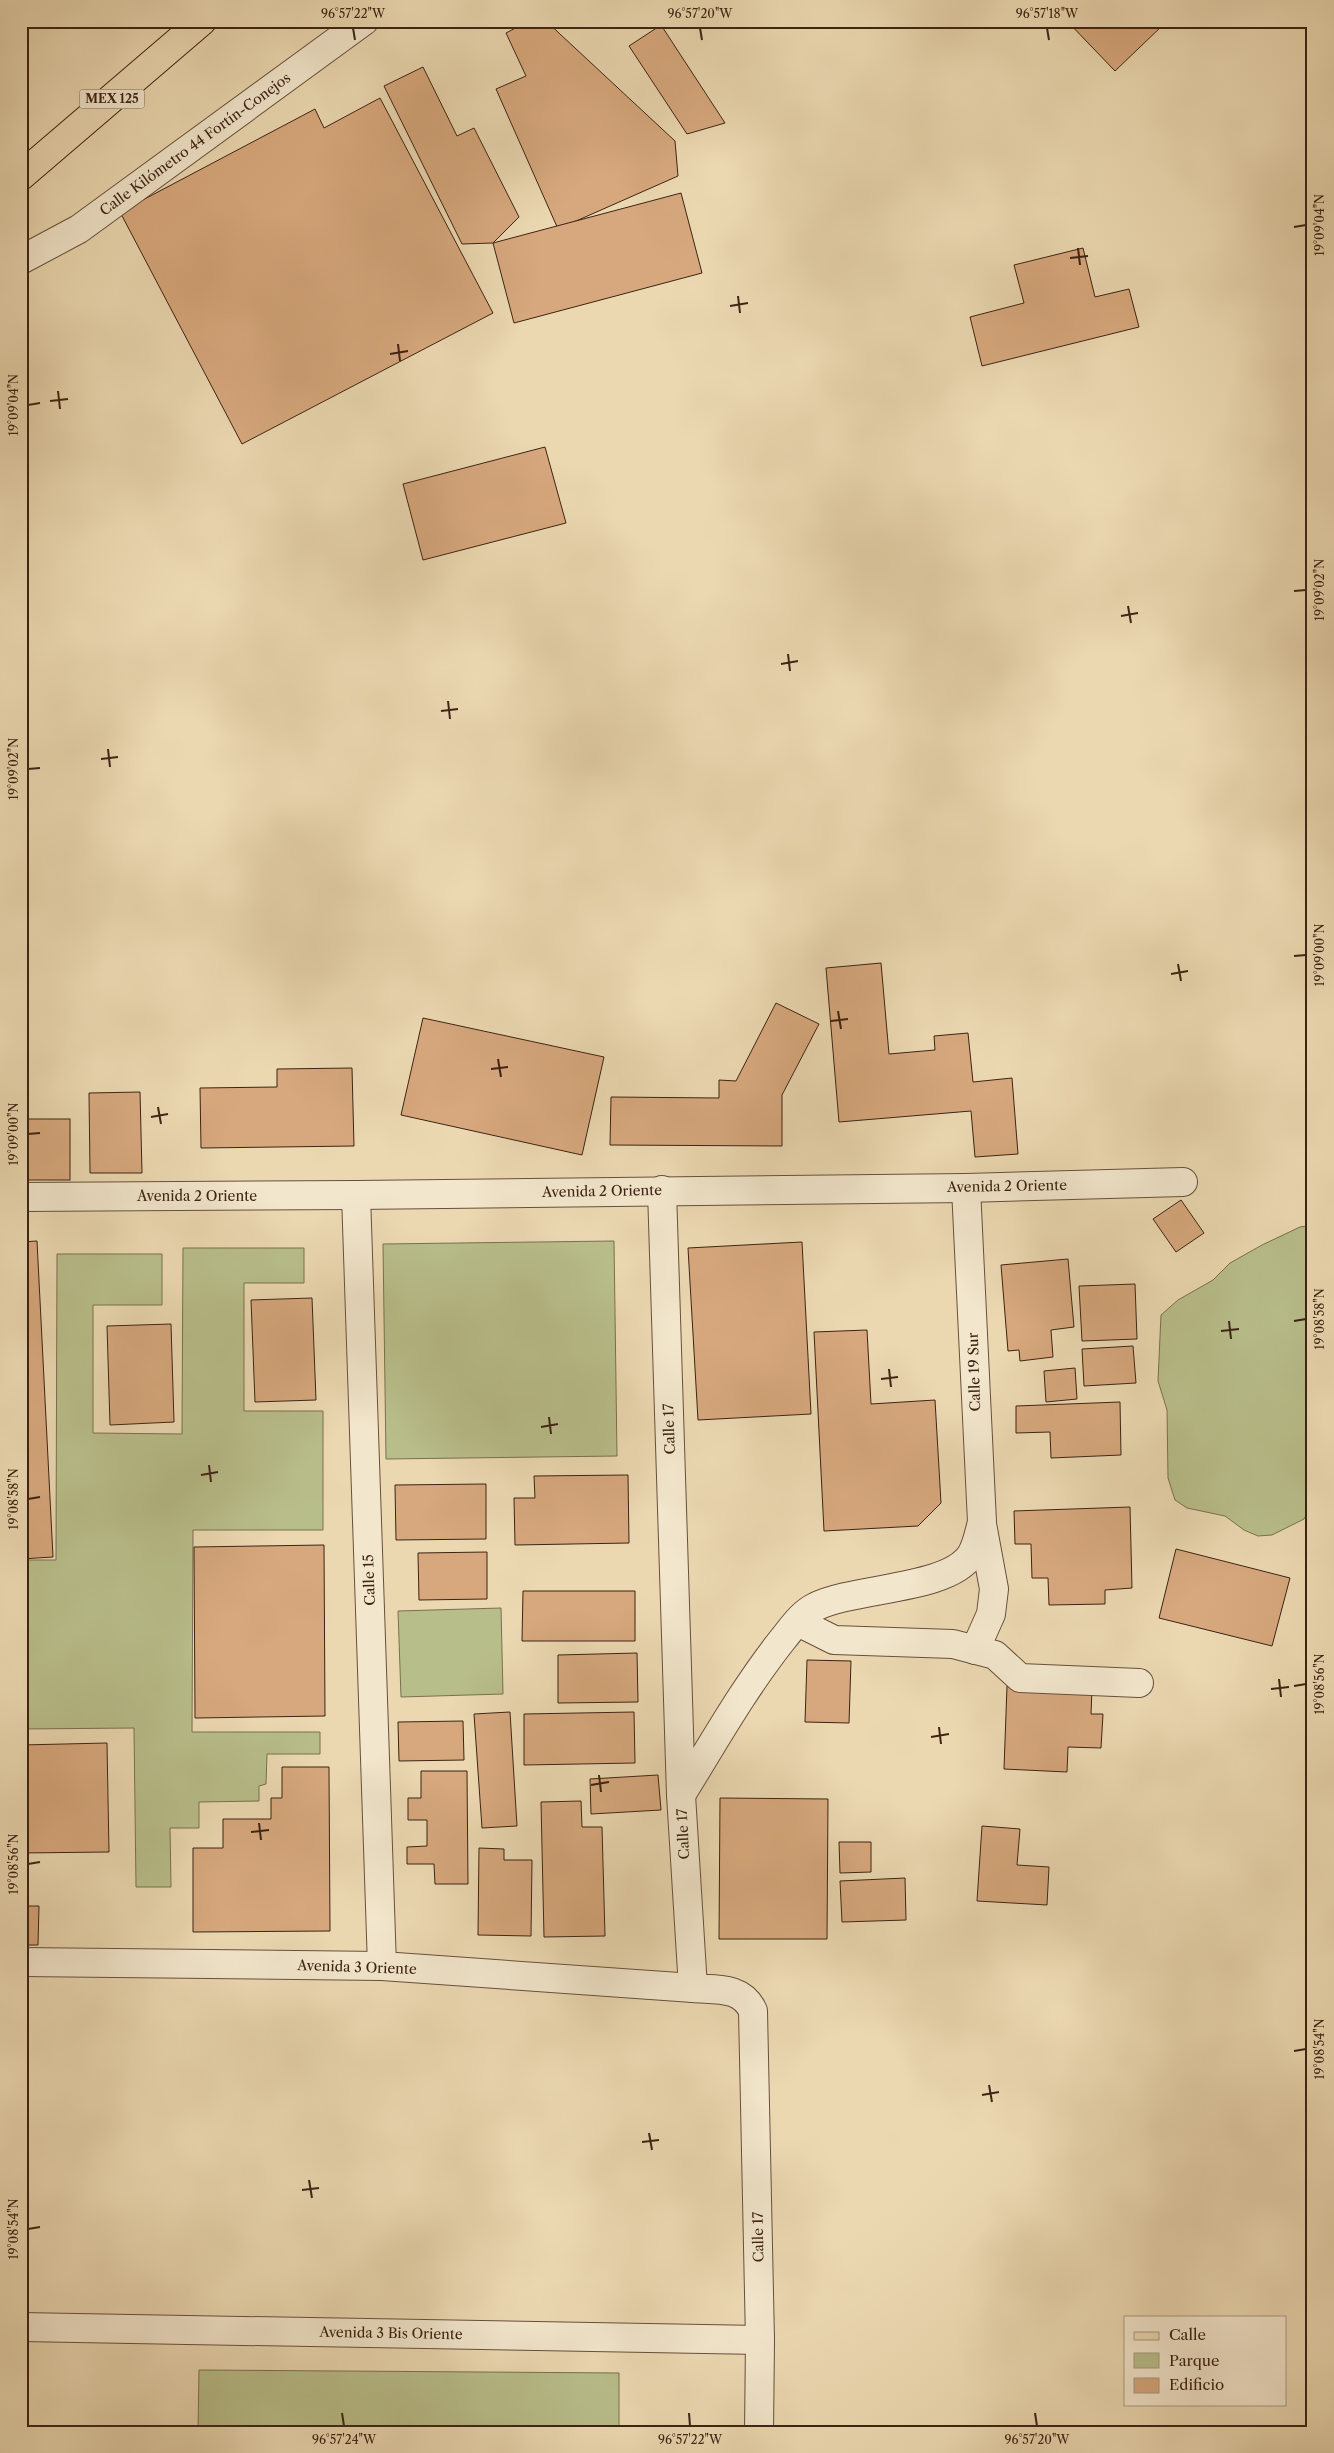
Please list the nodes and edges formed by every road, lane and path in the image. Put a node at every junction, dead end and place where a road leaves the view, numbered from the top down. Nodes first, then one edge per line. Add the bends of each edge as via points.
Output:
1 (202, 21) edge
2 (364, 21) edge
3 (21, 176) edge
4 (21, 260) edge
5 (1184, 1182) dead end
6 (966, 1188) junction
7 (662, 1190) junction
8 (356, 1195) junction
9 (21, 1197) edge
10 (982, 1522) junction
11 (798, 1622) junction
12 (975, 1650) junction
13 (1139, 1683) dead end
14 (681, 1795) junction
15 (21, 1962) edge
16 (382, 1966) junction
17 (692, 1988) junction
18 (21, 2327) edge
19 (760, 2340) junction
20 (759, 2432) edge

1 - 3 main road, MEX 125
2 - 4 street, Calle Kilómetro 44 Fortín-Conejos via 79,229
5 - 6 street, Avenida 2 Oriente
6 - 7 street, Avenida 2 Oriente
6 - 10 street, Calle 19 Sur
7 - 8 street, Avenida 2 Oriente
7 - 14 street, Calle 17
8 - 9 street, Avenida 2 Oriente
8 - 16 street, Calle 15
10 - 11 street, Calle 19 Sur via 971,1555 958,1568 934,1578 827,1601 812,1608
10 - 12 street via 994,1590 991,1614
11 - 12 street via 834,1640 952,1644
11 - 14 street via 756,1674
12 - 13 street via 995,1655 1020,1678
14 - 17 street, Calle 17
15 - 16 street, Avenida 3 Oriente
16 - 17 street, Avenida 3 Oriente
17 - 19 street, Calle 17 via 729,1990 741,1994 753,2011
18 - 19 street, Avenida 3 Bis Oriente
19 - 20 street, Calle 17

